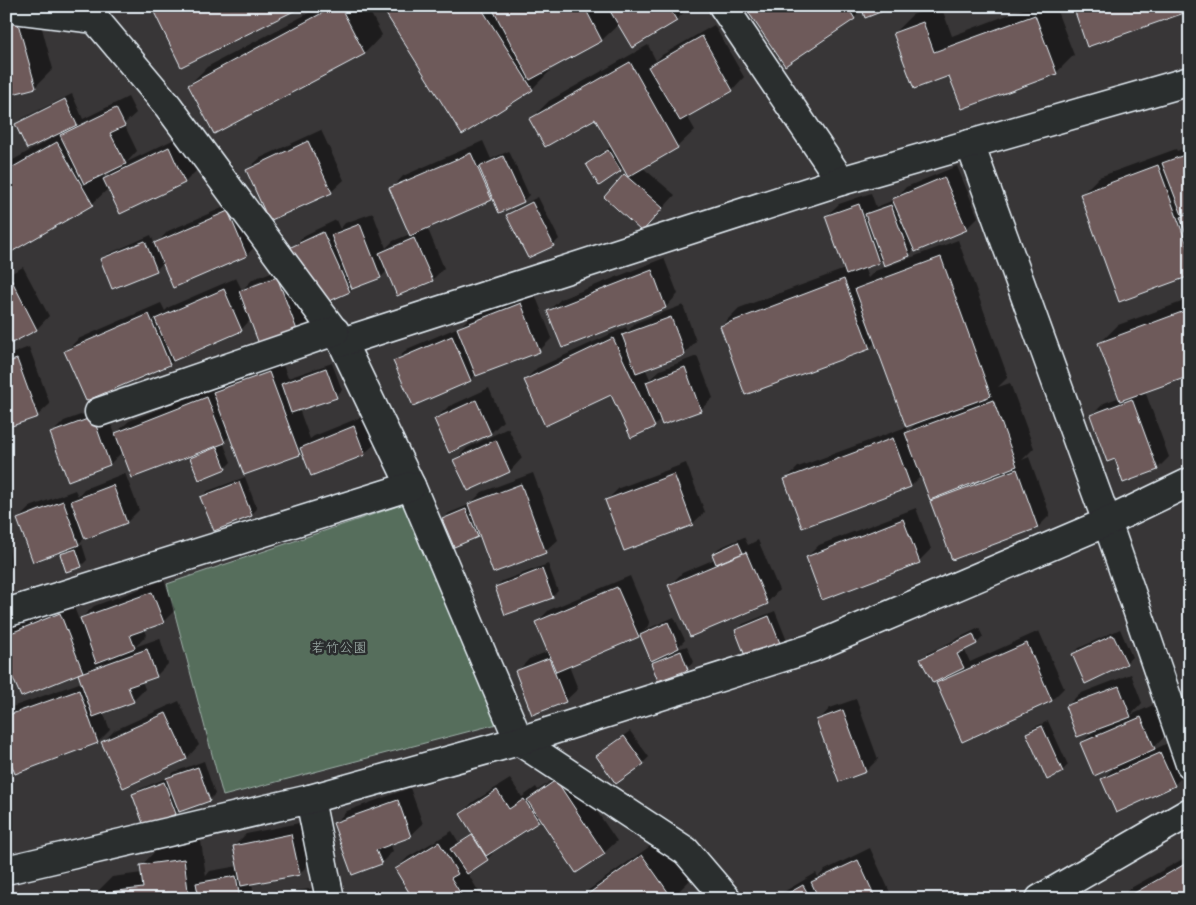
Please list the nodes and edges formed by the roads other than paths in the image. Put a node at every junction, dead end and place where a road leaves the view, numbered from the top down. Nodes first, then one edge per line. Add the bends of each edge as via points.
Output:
1 (724, 6) edge
2 (6, 8) edge
3 (1190, 81) edge
4 (970, 144) junction
5 (841, 181) junction
6 (339, 337) junction
7 (99, 412) dead end
8 (1190, 482) edge
9 (411, 486) junction
10 (1107, 522) junction
11 (6, 613) edge
12 (519, 741) junction
13 (1190, 764) edge
14 (310, 799) junction
15 (1190, 812) edge
16 (6, 870) edge
17 (330, 899) edge
18 (727, 899) edge
19 (1040, 899) edge

1 - 5 street
2 - 6 street via 95,19 168,106
3 - 4 street
4 - 5 street
4 - 10 street
5 - 6 street
6 - 7 street
6 - 9 street
8 - 10 street
9 - 11 street
9 - 12 street
10 - 12 street via 812,648
10 - 13 street
12 - 14 street
12 - 18 street via 686,851
14 - 16 street
14 - 17 street
15 - 19 street

